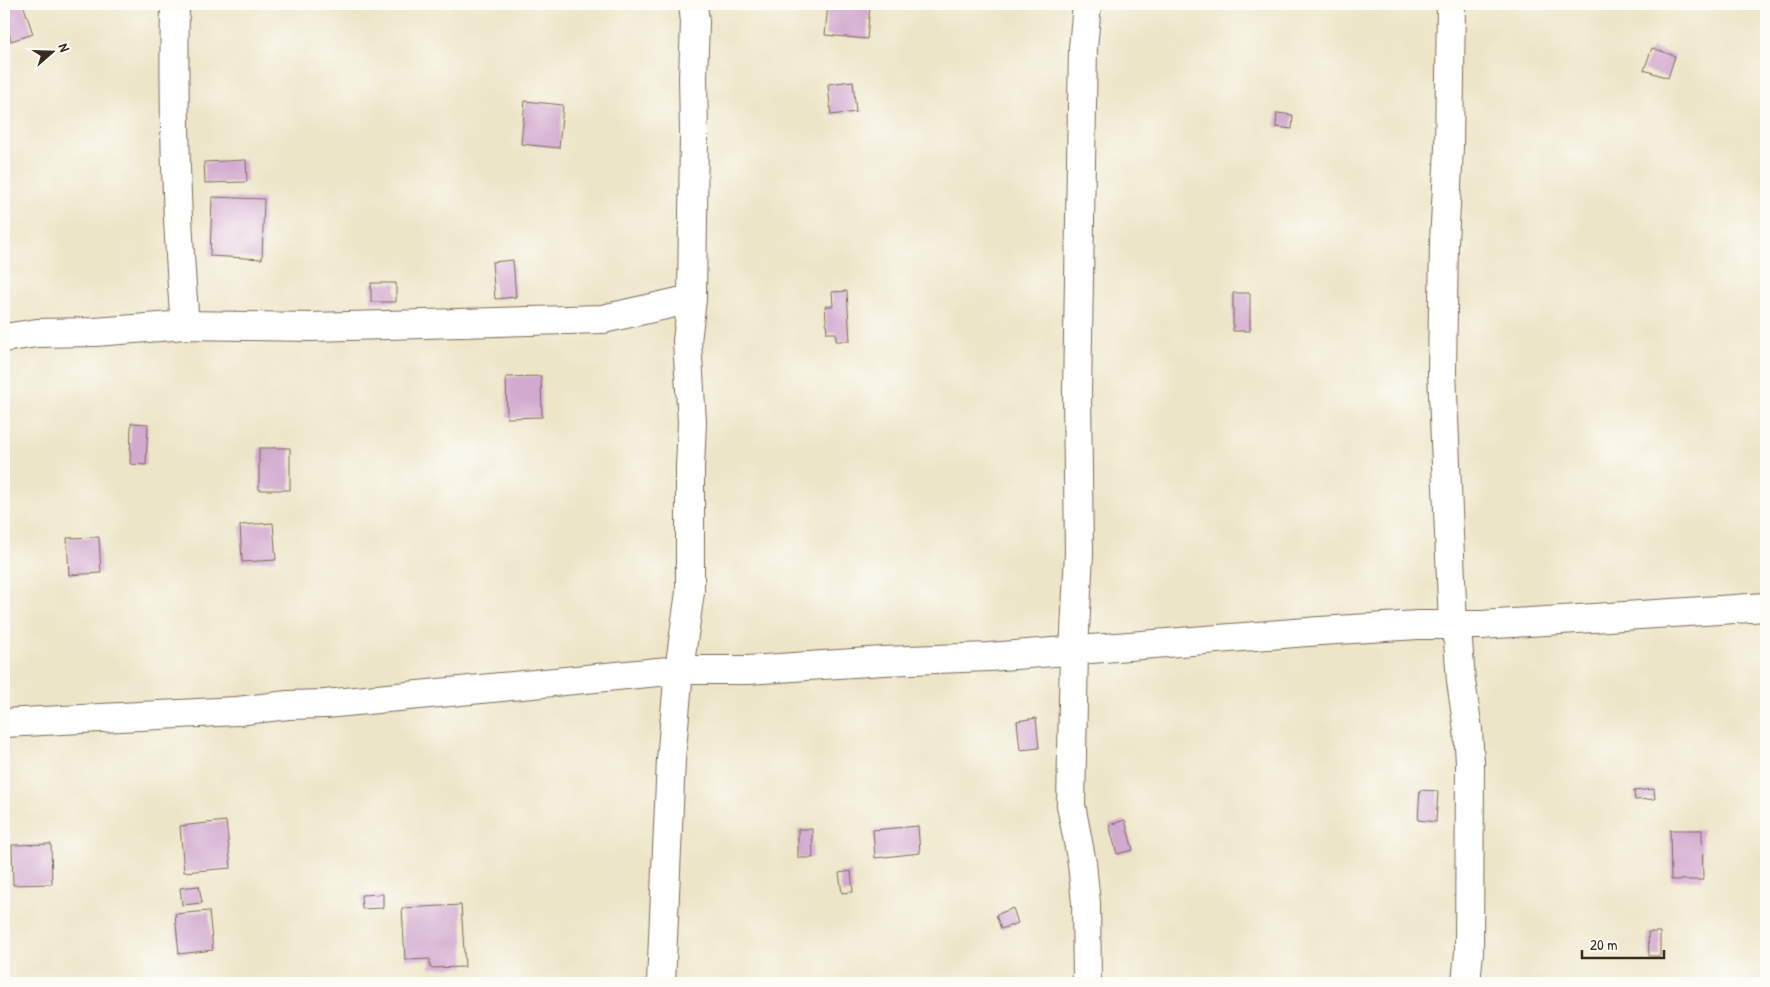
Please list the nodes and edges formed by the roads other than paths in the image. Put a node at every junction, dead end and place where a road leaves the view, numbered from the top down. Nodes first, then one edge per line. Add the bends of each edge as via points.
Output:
1 (174, 4) edge
2 (693, 4) edge
3 (1087, 4) edge
4 (1452, 4) edge
5 (692, 299) junction
6 (185, 325) junction
7 (4, 338) edge
8 (1766, 608) edge
9 (1453, 625) junction
10 (1074, 651) junction
11 (679, 670) junction
12 (4, 723) edge
13 (661, 983) edge
14 (1086, 983) edge
15 (1466, 983) edge

1 - 6 street via 175,155
2 - 5 street
3 - 10 street via 1083,48 1077,393 1079,553
4 - 9 street via 1442,372
5 - 6 street via 603,319 311,327
5 - 11 street via 687,341 692,422 690,592
6 - 7 street via 37,333
8 - 9 street
9 - 10 street via 1312,631
9 - 15 street via 1470,763 1470,952
10 - 11 street via 748,670
10 - 14 street via 1072,806 1086,904
11 - 12 street via 237,711
11 - 13 street via 671,760

